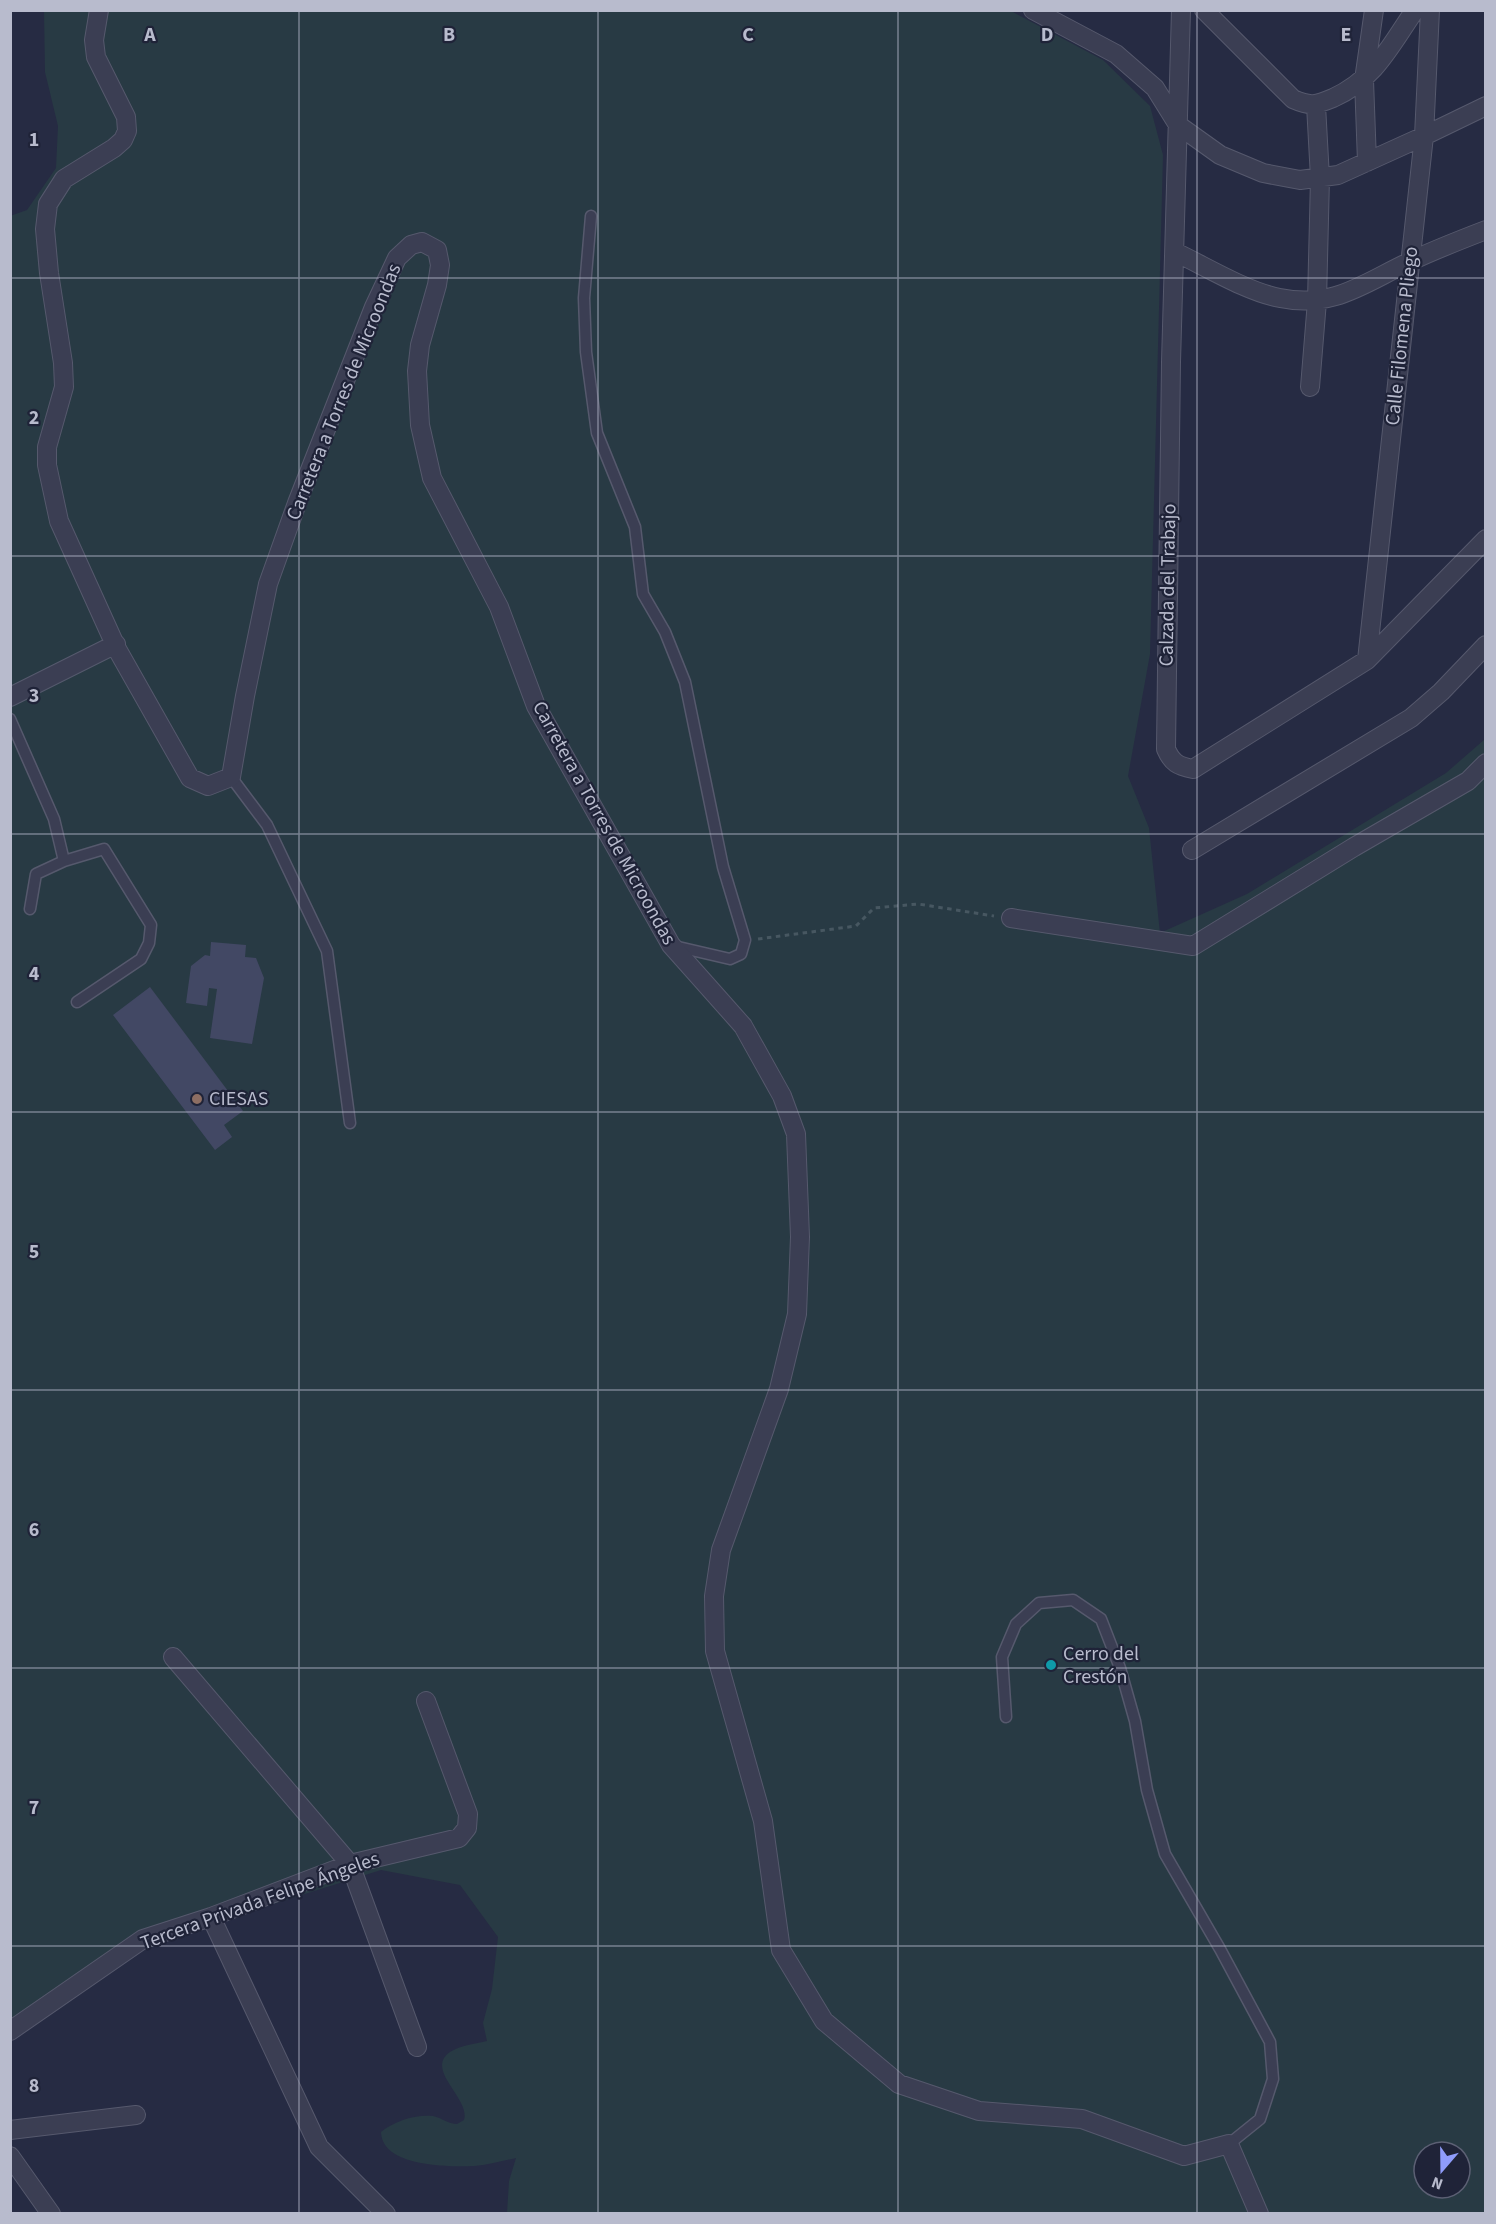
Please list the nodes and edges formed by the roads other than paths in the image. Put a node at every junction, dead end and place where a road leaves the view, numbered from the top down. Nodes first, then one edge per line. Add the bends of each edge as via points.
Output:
1 (99, 10) edge
2 (1033, 10) edge
3 (1181, 10) edge
4 (1204, 10) edge
5 (1374, 10) edge
6 (1415, 10) edge
7 (1430, 10) edge
8 (1364, 80) junction
9 (1316, 105) junction
10 (1485, 106) edge
11 (1178, 125) junction
12 (1424, 136) junction
13 (1367, 162) junction
14 (1320, 178) junction
15 (591, 216) dead end
16 (1485, 230) edge
17 (1174, 252) junction
18 (1410, 261) junction
19 (1317, 301) junction
20 (1310, 387) dead end
21 (1485, 540) edge
22 (116, 644) junction
23 (1485, 645) edge
24 (1367, 660) junction
25 (10, 697) edge
26 (10, 719) edge
27 (1485, 764) edge
28 (231, 777) junction
29 (1192, 850) dead end
30 (64, 861) junction
31 (30, 909) dead end
32 (1011, 918) road end
33 (671, 945) junction
34 (77, 1002) dead end
35 (350, 1123) dead end
36 (173, 1657) dead end
37 (426, 1701) dead end
38 (1006, 1717) dead end
39 (350, 1864) junction
40 (211, 1917) junction
41 (10, 2031) edge
42 (417, 2047) dead end
43 (136, 2115) dead end
44 (10, 2130) edge
45 (1229, 2144) junction
46 (10, 2156) edge
47 (51, 2214) edge
48 (386, 2214) edge
49 (1259, 2214) edge

1 - 22 street via 94,40 96,57 126,117 127,131 114,148 64,179 48,204 45,229 64,387 47,447 47,465 59,521
2 - 11 street via 1116,54 1155,88
3 - 11 street, Calzada del Trabajo
4 - 9 street via 1293,99
5 - 8 street
6 - 8 street
7 - 12 street, Calle Filomena Pliego
8 - 9 street
8 - 13 street
9 - 14 street
10 - 12 street
11 - 14 street via 1220,155 1263,173 1300,180
11 - 17 street, Calzada del Trabajo
12 - 13 street
12 - 18 street, Calle Filomena Pliego
13 - 14 street
14 - 19 street
15 - 33 lane via 584,298 586,352 597,433 634,527 643,594 665,632 685,682 723,867 745,940 741,954 730,959
16 - 18 street
17 - 19 street via 1279,298
17 - 24 street, Calzada del Trabajo via 1166,749 1171,760 1192,769
18 - 19 street via 1357,288
18 - 24 street, Calle Filomena Pliego
19 - 20 street
21 - 24 street, Calzada del Trabajo
22 - 25 street
22 - 28 street via 190,778 208,786
23 - 29 street via 1411,718
26 - 30 lane via 54,819
27 - 32 street via 1468,781 1193,946
28 - 33 street, Carretera a Torres de Microondas via 268,584 374,307 397,258 411,245 422,242 437,250 440,265 417,371 420,425 432,478 499,607 536,706
28 - 35 lane via 267,825 327,951
30 - 31 lane via 36,874
30 - 34 lane via 104,849 151,925 149,944 141,959
33 - 45 street, Carretera a Torres de Microondas via 743,1026 782,1096 796,1134 800,1237 797,1314 779,1389 721,1550 714,1596 715,1651 763,1821 781,1950 824,2021 899,2084 979,2111 1082,2119 1184,2156
36 - 39 street
37 - 39 street, Tercera Privada Felipe Ángeles via 468,1814 467,1828 459,1838
38 - 45 lane, Carretera a Torres de Microondas via 1002,1657 1016,1624 1039,1603 1072,1600 1101,1619 1135,1721 1147,1790 1165,1854 1270,2042 1273,2079 1260,2119
39 - 40 street, Tercera Privada Felipe Ángeles
39 - 42 street
40 - 41 street, Tercera Privada Felipe Ángeles via 142,1939
40 - 48 street via 318,2147
43 - 44 street
45 - 49 street
46 - 47 street

